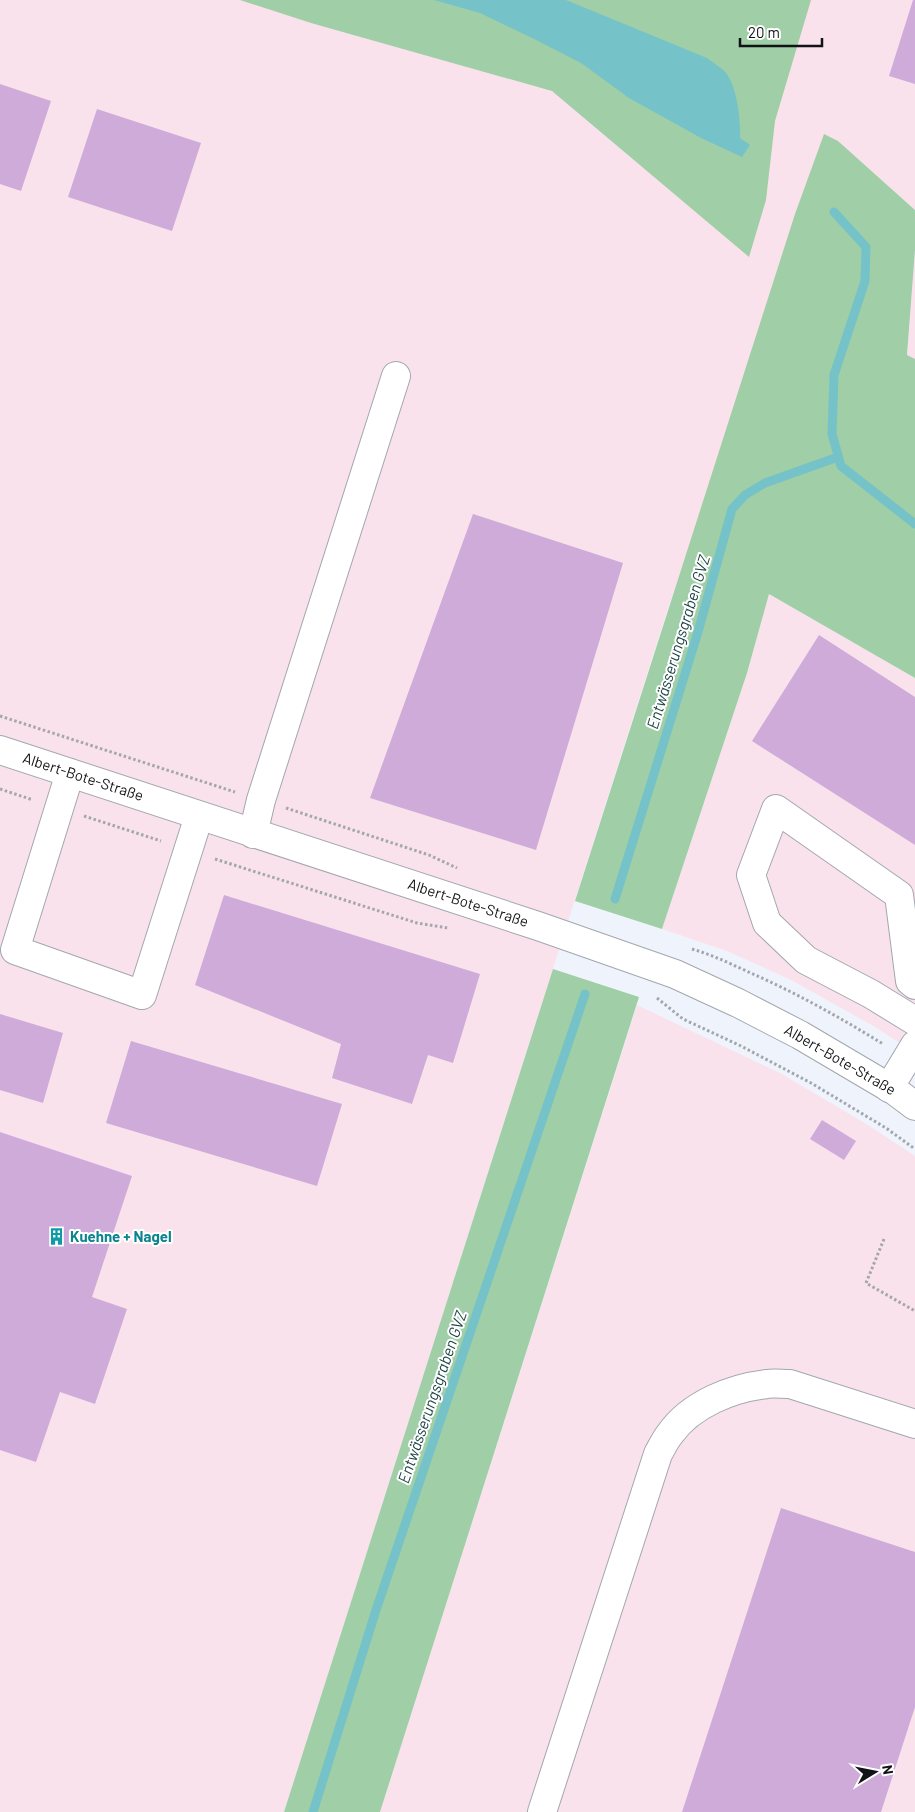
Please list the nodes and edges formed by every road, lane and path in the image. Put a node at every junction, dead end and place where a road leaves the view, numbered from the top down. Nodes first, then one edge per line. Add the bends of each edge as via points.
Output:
1 (396, 376) dead end
2 (0, 750) edge
3 (70, 773) junction
4 (0, 789) edge
5 (59, 808) junction
6 (199, 816) junction
7 (253, 834) junction
8 (187, 850) junction
9 (457, 929) dead end
10 (915, 985) edge
11 (652, 995) dead end
12 (915, 1021) edge
13 (915, 1045) edge
14 (889, 1088) junction
15 (915, 1106) edge
16 (915, 1149) edge
17 (884, 1239) dead end
18 (915, 1312) edge
19 (915, 1424) edge
20 (542, 1812) edge

1 - 7 street
2 - 3 street, Albert-Bote-Straße
3 - 5 street
3 - 6 street, Albert-Bote-Straße
4 - 5 path
5 - 8 path
5 - 8 street via 15,950 142,995
6 - 7 street, Albert-Bote-Straße
6 - 8 street
7 - 14 street, Albert-Bote-Straße via 538,926 674,974 800,1035
8 - 9 path via 417,923
10 - 12 street via 910,982 899,895 776,809 751,875 767,923 806,960
11 - 16 path via 683,1020 811,1082
13 - 14 street
14 - 15 street, Albert-Bote-Straße
17 - 18 path via 866,1283
19 - 20 street via 790,1384 768,1383 712,1400 688,1415 670,1433 658,1454

